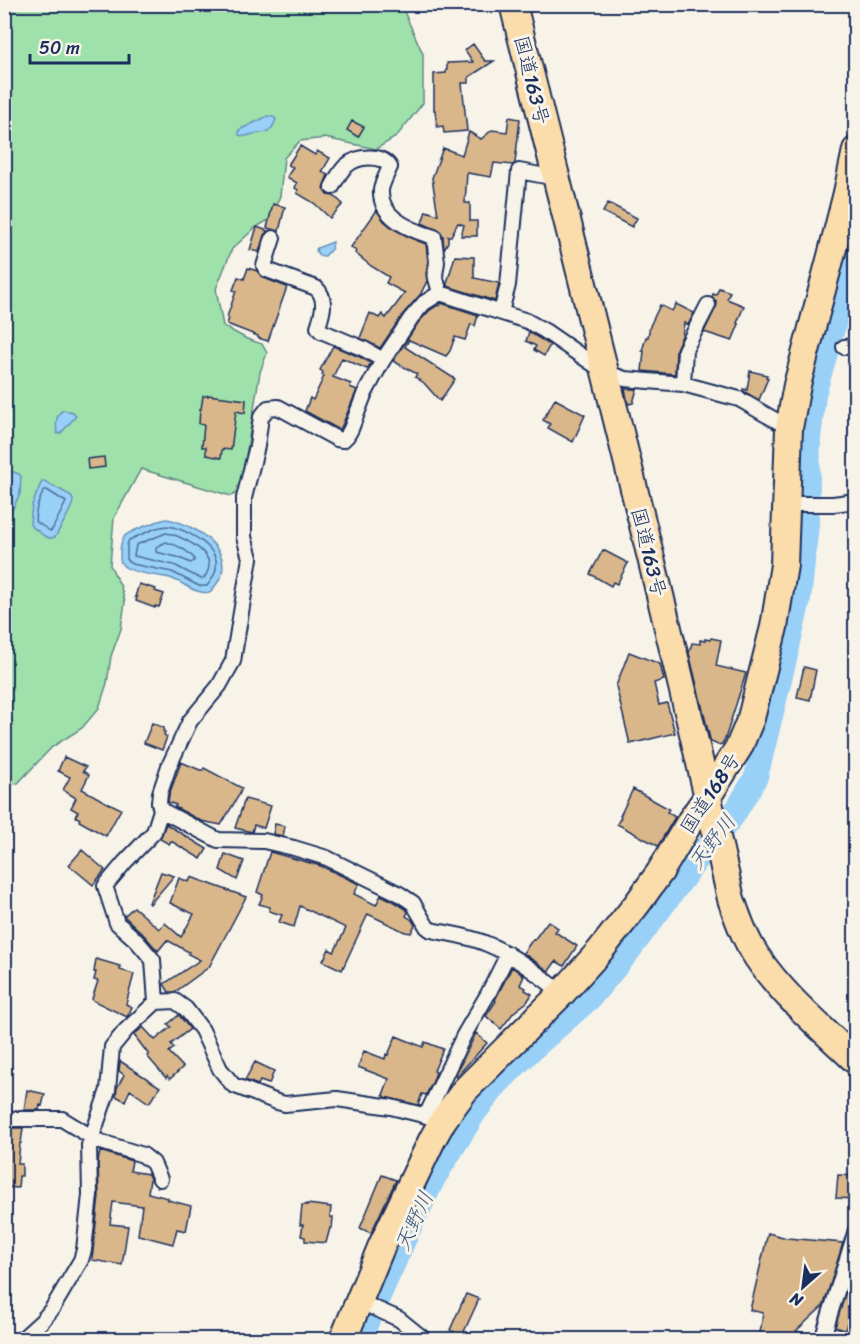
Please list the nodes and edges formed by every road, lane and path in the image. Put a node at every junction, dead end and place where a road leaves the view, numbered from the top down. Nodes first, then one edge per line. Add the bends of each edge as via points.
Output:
1 (513, 4) edge
2 (855, 150) edge
3 (556, 178) junction
4 (332, 187) dead end
5 (273, 238) dead end
6 (440, 293) junction
7 (708, 306) dead end
8 (501, 312) junction
9 (384, 360) junction
10 (605, 372) junction
11 (682, 384) junction
12 (789, 428) junction
13 (855, 501) edge
14 (793, 504) junction
15 (711, 808) junction
16 (161, 810) junction
17 (507, 954) junction
18 (562, 993) junction
19 (156, 1002) junction
20 (855, 1061) edge
21 (434, 1118) junction
22 (4, 1119) edge
23 (92, 1137) junction
24 (160, 1179) dead end
25 (855, 1230) edge
26 (358, 1302) junction
27 (21, 1340) edge
28 (343, 1340) edge
29 (425, 1340) edge
30 (822, 1340) edge

1 - 3 highway, 国道163号
2 - 12 highway, 国道168号
3 - 8 street via 519,171
3 - 10 highway, 国道163号
4 - 6 street via 344,167 354,160 386,161 390,167 381,190 387,212 416,232 434,237 435,275
5 - 9 street via 264,266 320,291 321,331
6 - 8 street
6 - 9 street via 411,318
7 - 11 street via 685,350
8 - 10 street via 545,331
9 - 16 street via 343,440 278,407 268,408 261,417 244,498 244,537 250,558 234,661 190,721 160,793
10 - 11 street via 625,379
10 - 15 highway, 国道163号
11 - 12 street via 739,399
12 - 14 highway, 国道168号
13 - 14 street
14 - 15 highway, 国道168号 via 774,627 751,718
15 - 18 highway, 国道168号 via 691,820 637,904
15 - 20 highway, 国道163号 via 731,899 757,957 784,991
16 - 17 street via 218,840 264,841 327,858 413,903 431,930 486,943
16 - 19 street via 154,832 105,886 117,922 153,960
17 - 18 street
17 - 21 street via 464,1035
18 - 21 highway, 国道168号
19 - 21 street via 175,1001 186,1009 233,1085 285,1104 337,1099
19 - 23 street via 112,1047 108,1090
21 - 26 highway, 国道168号 via 427,1150
22 - 23 street via 62,1119
23 - 24 street via 143,1155 153,1163
23 - 27 street via 90,1196 81,1260 52,1310
25 - 30 street
26 - 28 highway, 国道168号
26 - 29 street via 399,1319

